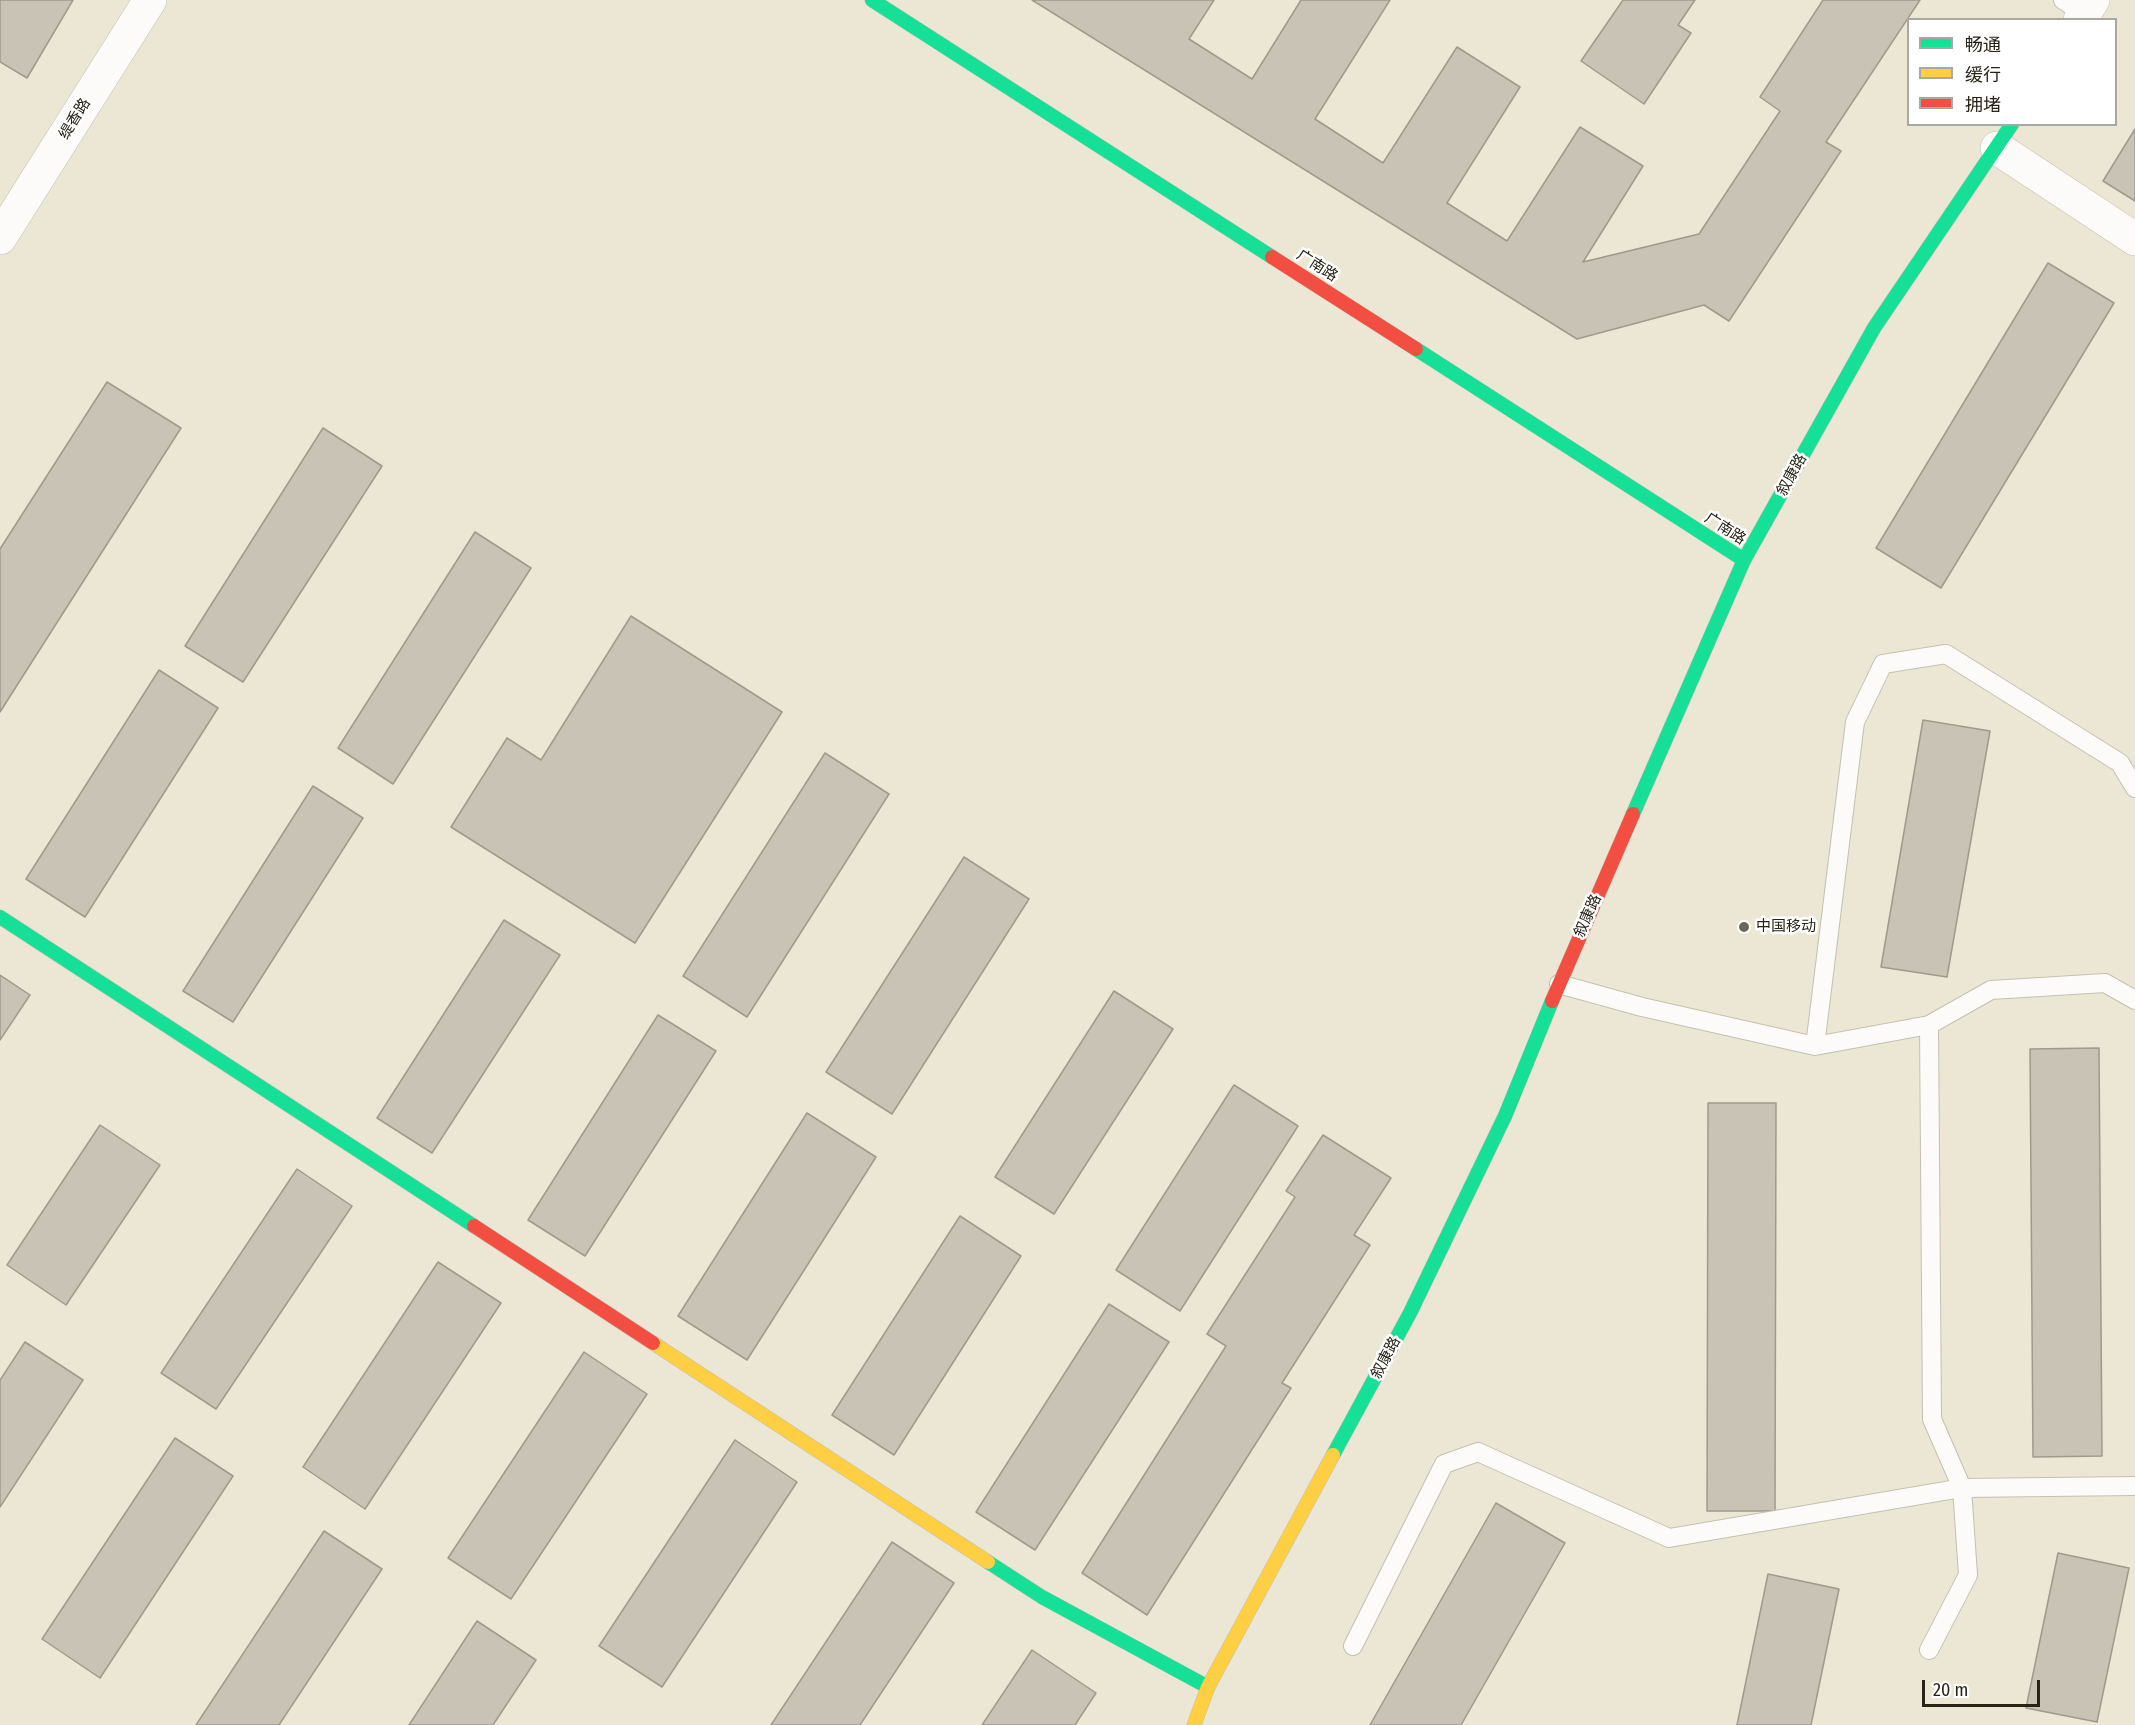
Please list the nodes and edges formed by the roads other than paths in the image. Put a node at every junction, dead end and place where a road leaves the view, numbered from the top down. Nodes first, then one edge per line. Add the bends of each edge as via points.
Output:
1 (150, 0) edge
2 (872, 0) edge
3 (2005, 136) edge
4 (0, 238) edge
5 (2135, 239) edge
6 (1744, 560) junction
7 (2135, 788) edge
8 (0, 917) edge
9 (1559, 984) junction
10 (2135, 1000) edge
11 (1929, 1025) junction
12 (1815, 1046) junction
13 (2135, 1486) edge
14 (1962, 1488) junction
15 (1353, 1646) dead end
16 (1929, 1650) dead end
17 (1208, 1687) junction
18 (1194, 1725) edge

1 - 4 street, 缇香路
2 - 6 street, 广南路
3 - 5 street
3 - 6 street, 叙康路 via 1874,328
6 - 9 street, 叙康路
7 - 12 lane via 2120,763 1946,654 1883,664 1855,722
8 - 17 street via 1042,1597
9 - 12 lane
9 - 17 street, 叙康路 via 1504,1116 1410,1313
10 - 11 lane via 2105,983 1991,990
11 - 12 lane
11 - 14 lane via 1932,1419
13 - 14 lane
14 - 15 lane via 1669,1538 1478,1452 1444,1464
14 - 16 lane via 1968,1575
17 - 18 street, 叙康路

